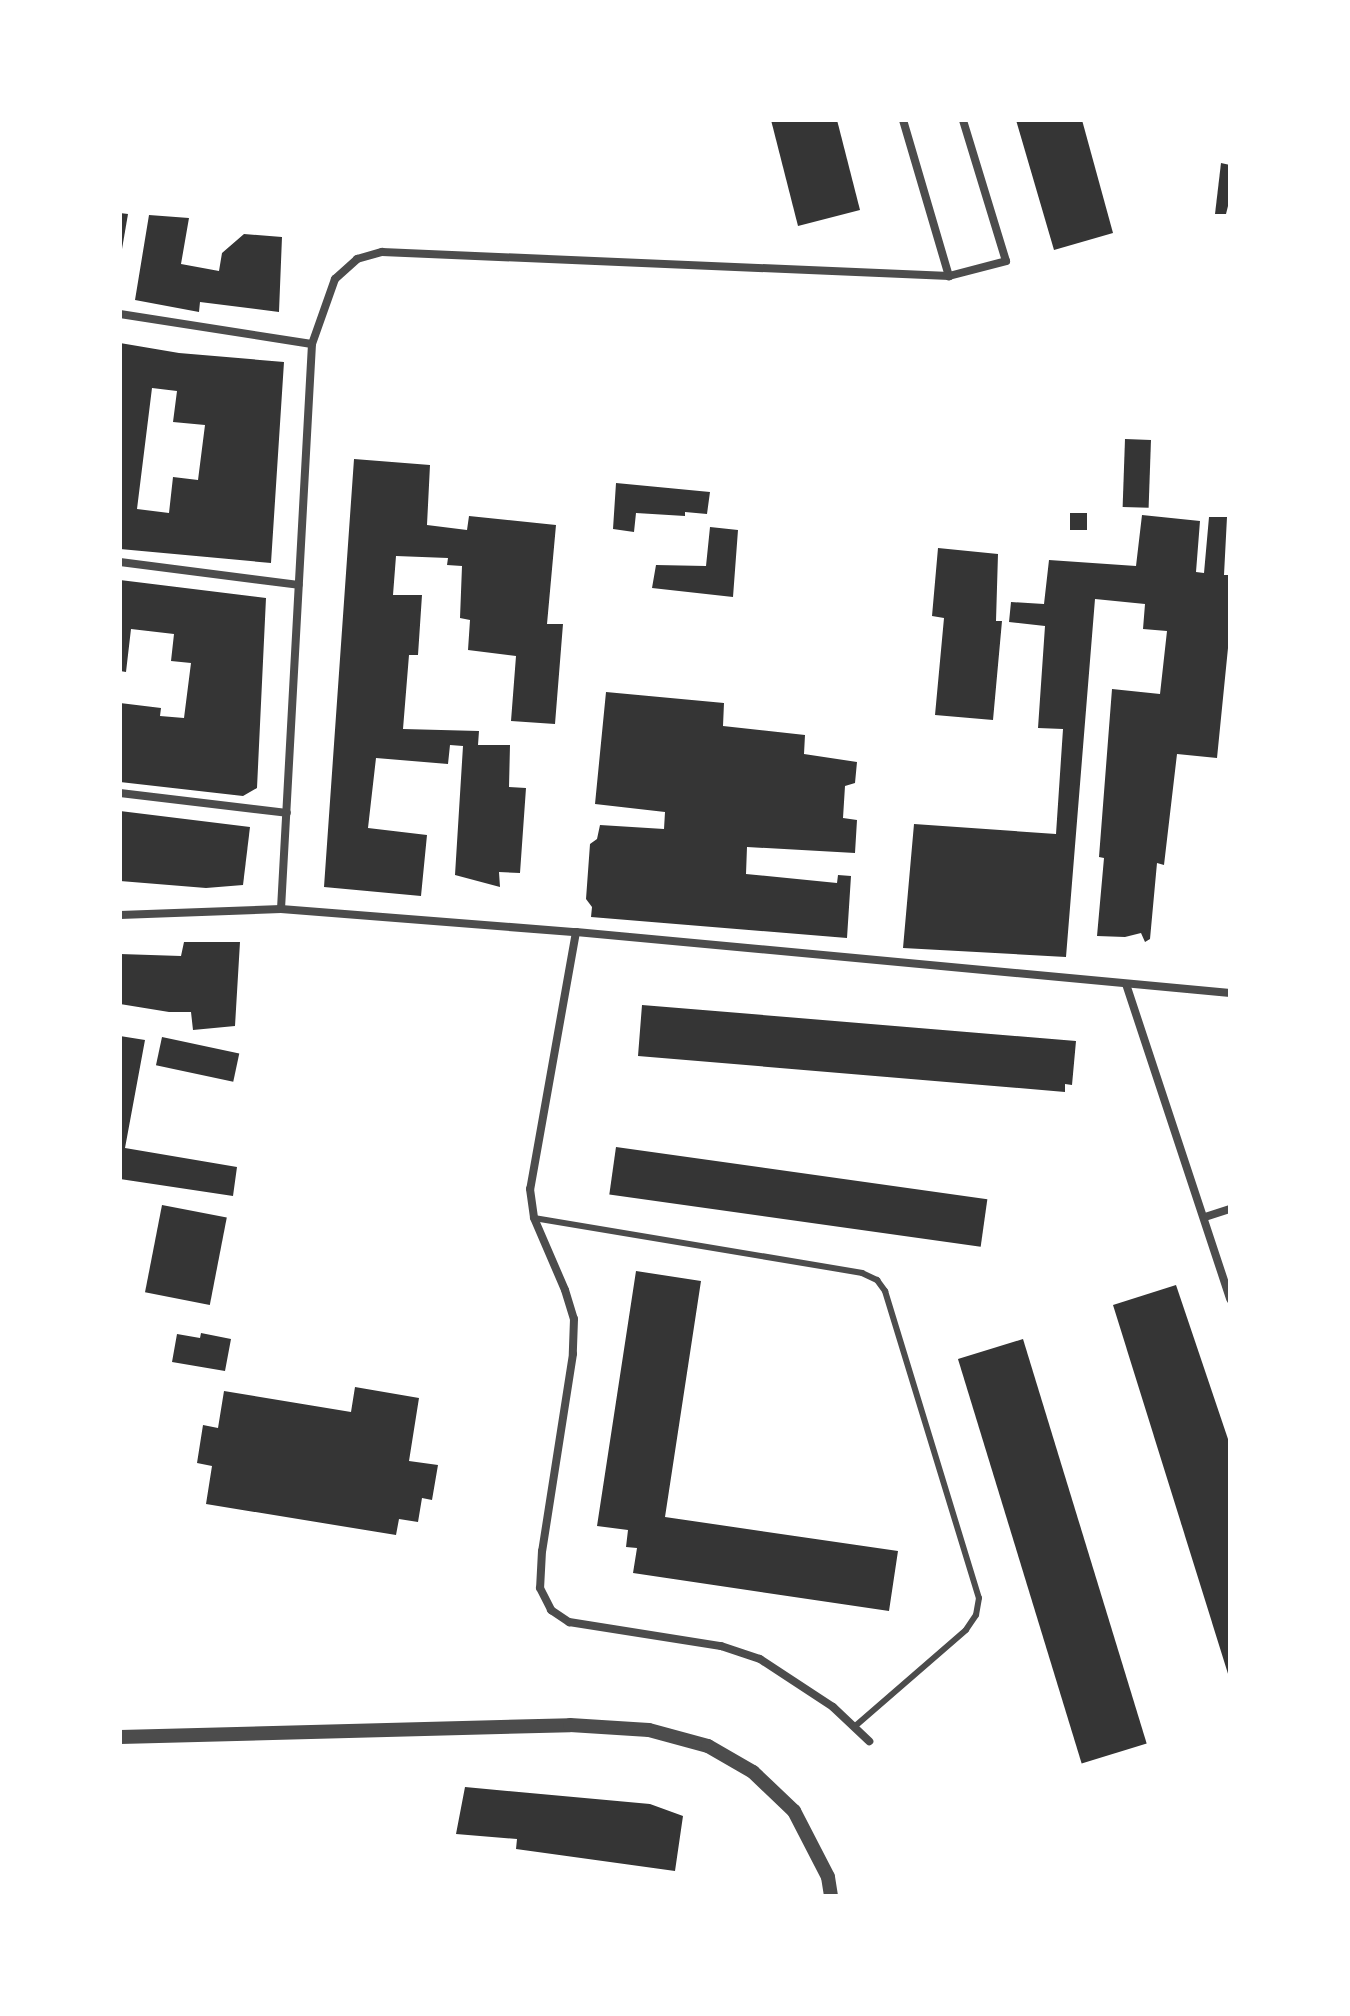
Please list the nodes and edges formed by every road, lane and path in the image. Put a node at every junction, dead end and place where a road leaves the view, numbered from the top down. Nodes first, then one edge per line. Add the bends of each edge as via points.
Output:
1 (903, 120) edge
2 (963, 120) edge
3 (949, 276) junction
4 (120, 314) edge
5 (312, 344) junction
6 (120, 562) edge
7 (299, 585) junction
8 (120, 793) edge
9 (287, 813) junction
10 (281, 909) junction
11 (120, 915) edge
12 (576, 932) junction
13 (1126, 984) junction
14 (1230, 993) edge
15 (1230, 1209) edge
16 (1205, 1217) junction
17 (534, 1218) junction
18 (1230, 1299) edge
19 (854, 1727) junction
20 (120, 1737) edge
21 (869, 1741) dead end
22 (831, 1896) edge

1 - 3 street
2 - 3 street via 1006,261
3 - 5 street via 382,252 357,259 335,279
4 - 5 street
5 - 7 street
6 - 7 street
7 - 9 street
8 - 9 street
9 - 10 street
10 - 11 street
10 - 12 street
12 - 13 street
12 - 17 street via 536,1147 530,1189
13 - 14 street
13 - 16 street
15 - 16 street
16 - 18 street
17 - 19 street via 574,1319 542,1551 540,1588 551,1610 569,1622 721,1646 760,1659
17 - 19 lane via 862,1273 885,1291 979,1598 966,1630
19 - 21 street
20 - 22 street via 570,1725 649,1730 708,1746 753,1772 794,1811 828,1877

